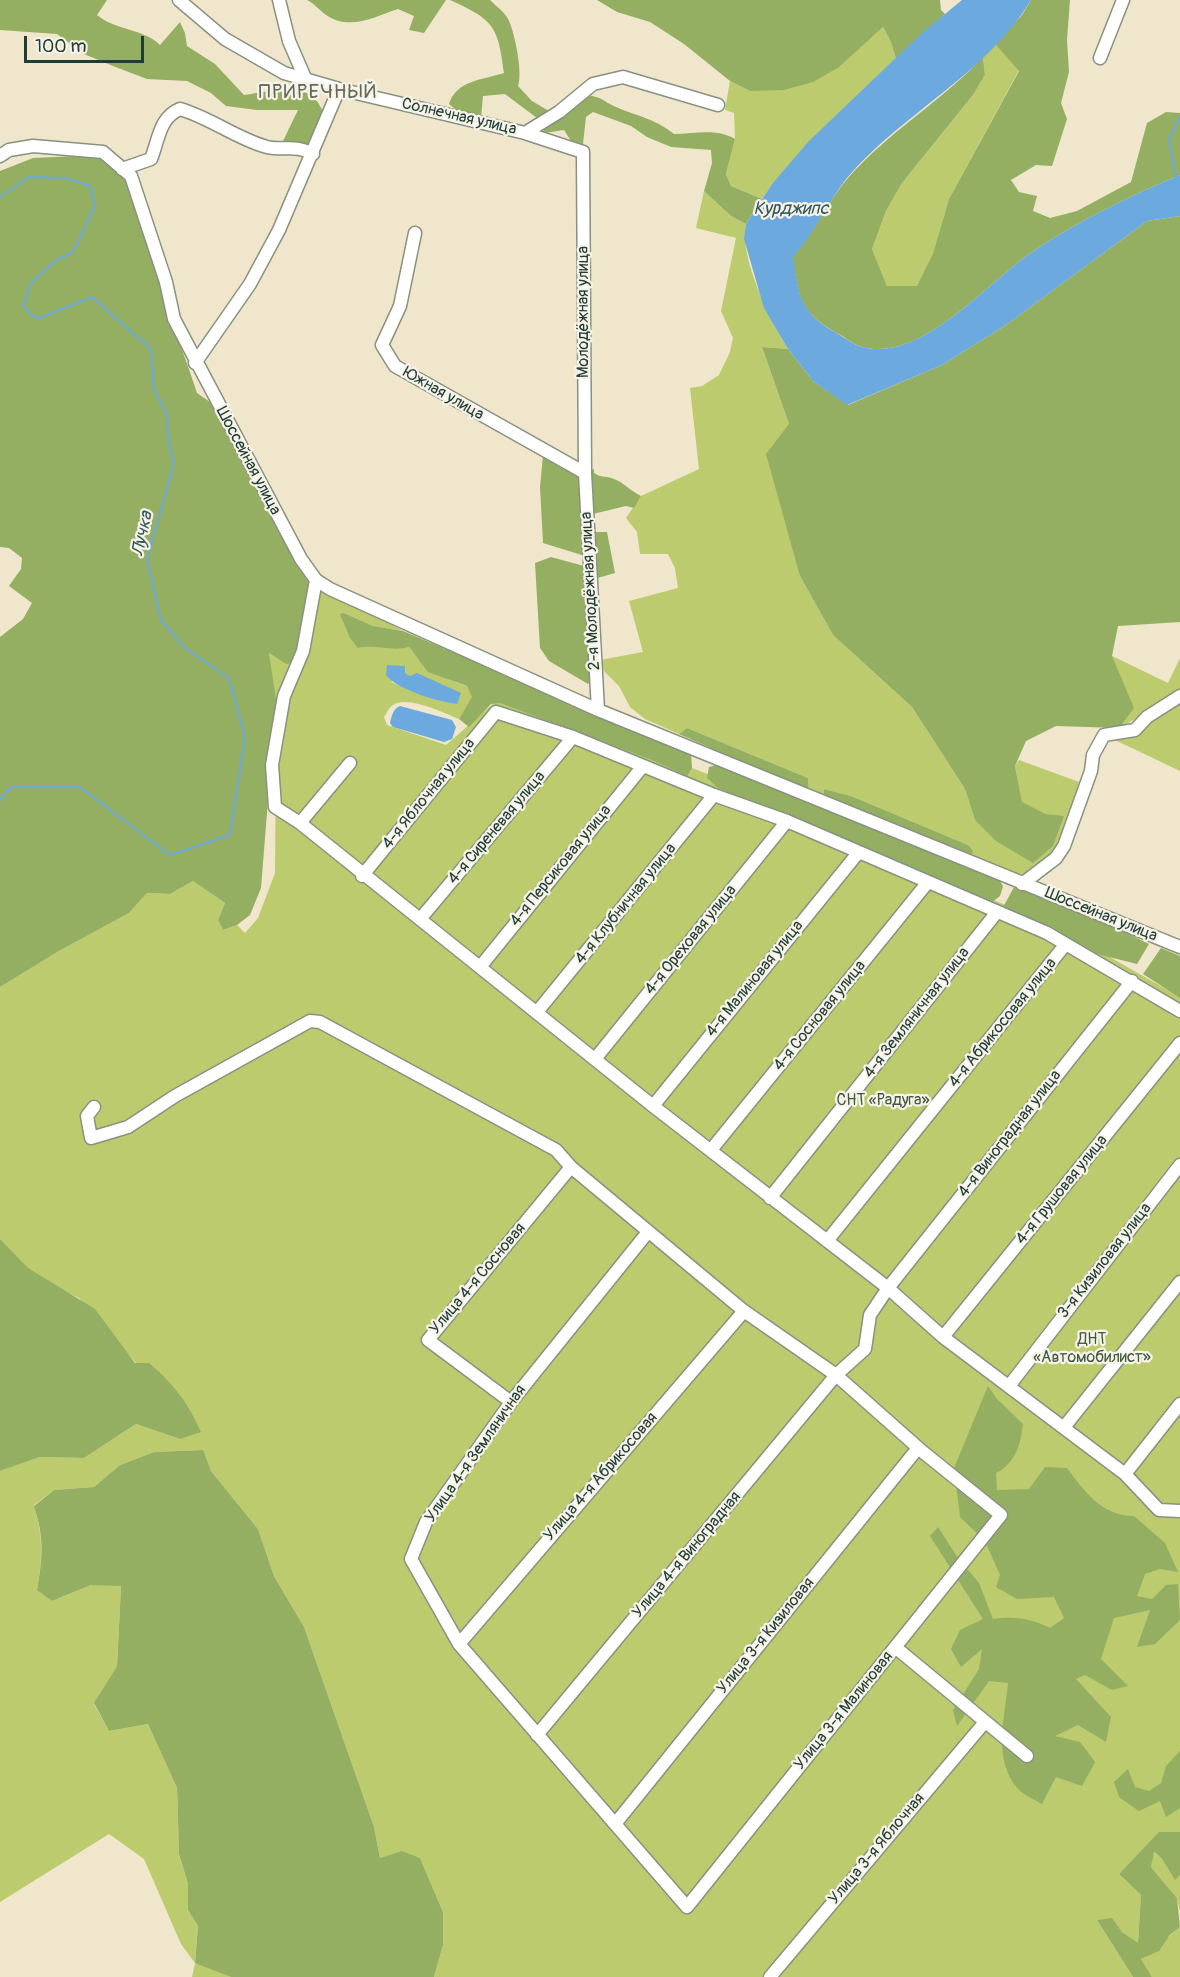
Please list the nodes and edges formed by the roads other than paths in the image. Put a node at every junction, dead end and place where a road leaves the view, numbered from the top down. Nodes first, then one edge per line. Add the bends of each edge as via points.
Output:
1 (179, 0) edge
2 (279, 0) edge
3 (1123, 0) edge
4 (1100, 58) dead end
5 (305, 78) junction
6 (339, 89) junction
7 (718, 105) dead end
8 (525, 133) junction
9 (583, 152) joint
10 (313, 154) junction
11 (1, 155) edge
12 (122, 169) junction
13 (415, 233) dead end
14 (195, 363) junction
15 (585, 473) junction
16 (316, 580) junction
17 (1180, 696) edge
18 (598, 710) junction
19 (573, 737) junction
20 (350, 763) dead end
21 (643, 766) junction
22 (714, 795) junction
23 (787, 821) junction
24 (300, 823) junction
25 (858, 853) junction
26 (362, 876) junction
27 (928, 882) junction
28 (1022, 884) junction
29 (997, 912) junction
30 (421, 918) junction
31 (1065, 945) junction
32 (1180, 947) edge
33 (480, 967) junction
34 (1132, 981) junction
35 (1180, 1011) edge
36 (537, 1012) junction
37 (1180, 1043) edge
38 (595, 1059) junction
39 (653, 1106) junction
40 (94, 1107) dead end
41 (711, 1150) junction
42 (1180, 1165) edge
43 (571, 1167) junction
44 (770, 1198) junction
45 (648, 1232) junction
46 (827, 1241) junction
47 (1180, 1282) edge
48 (888, 1288) junction
49 (744, 1311) junction
50 (943, 1337) junction
51 (836, 1375) junction
52 (1009, 1386) junction
53 (511, 1402) junction
54 (1180, 1404) edge
55 (1065, 1426) junction
56 (918, 1448) junction
57 (1125, 1474) junction
58 (1180, 1511) edge
59 (459, 1644) junction
60 (895, 1647) junction
61 (985, 1722) junction
62 (537, 1735) junction
63 (1027, 1756) dead end
64 (615, 1824) junction
65 (687, 1907) joint
66 (770, 1977) edge

1 - 5 street, Солнечная улица via 225,39 284,73
2 - 5 street via 292,51
3 - 4 street
5 - 6 street, Солнечная улица
6 - 8 street, Солнечная улица
6 - 10 street
7 - 8 street via 623,77 593,84
8 - 9 street, Солнечная улица
9 - 15 street, Молодёжная улица
10 - 12 street via 288,146 269,148 180,109 162,123 151,159
10 - 14 street via 250,284
11 - 12 street, Шоссейная улица via 33,146 103,152
12 - 14 street, Шоссейная улица via 131,176 174,318
13 - 15 street, Южная улица via 400,306 382,345 395,366
14 - 16 street, Шоссейная улица via 270,504
15 - 18 street, 2-я Молодёжная улица
16 - 18 street, Шоссейная улица
16 - 24 street via 303,651 284,696 272,765 275,807
17 - 28 street via 1147,717 1135,730 1104,735 1093,755 1064,846 1056,858
18 - 28 street, Шоссейная улица
19 - 21 street
19 - 26 street, 4-я Яблочная улица via 496,712
19 - 30 street, 4-я Сиреневая улица
20 - 24 street
21 - 22 street
21 - 33 street, 4-я Персиковая улица
22 - 23 street
22 - 36 street, 4-я Клубничная улица
23 - 25 street
23 - 38 street, 4-я Ореховая улица
24 - 26 street
25 - 27 street
25 - 39 street, 4-я Малиновая улица
26 - 30 street
27 - 29 street
27 - 41 street, 4-я Сосновая улица
28 - 32 street, Шоссейная улица
29 - 31 street
29 - 44 street, 4-я Земляничная улица
30 - 33 street
31 - 34 street
31 - 46 street, 4-я Абрикосовая улица
33 - 36 street
34 - 35 street
34 - 48 street, 4-я Виноградная улица
36 - 38 street
37 - 50 street, 4-я Грушовая улица
38 - 39 street
39 - 41 street
40 - 43 street via 87,1116 91,1138 128,1126 310,1021 320,1022 538,1139 556,1150
41 - 44 street
42 - 52 street, 3-я Кизиловая улица
43 - 45 street
43 - 53 street, Улица 4-я Сосновая via 428,1340
44 - 46 street
45 - 49 street
45 - 53 street, Улица 4-я Земляничная
46 - 48 street
47 - 55 street
48 - 50 street
48 - 51 street, 4-я Виноградная улица via 870,1315 865,1349
49 - 51 street
49 - 59 street, Улица 4-я Абрикосовая
50 - 52 street
51 - 56 street
51 - 62 street, Улица 4-я Виноградная
52 - 55 street
53 - 59 street, Улица 4-я Земляничная via 426,1522 411,1558
54 - 57 street
55 - 57 street
56 - 60 street, Улица 3-я Малиновая via 1001,1515
56 - 64 street, Улица 3-я Кизиловая
57 - 58 street via 1160,1510
59 - 62 street, Улица 4-я Земляничная
60 - 61 street
60 - 65 street, Улица 3-я Малиновая
61 - 63 street
61 - 66 street, Улица 3-я Яблочная
62 - 64 street, Улица 4-я Земляничная
64 - 65 street, Улица 4-я Земляничная

